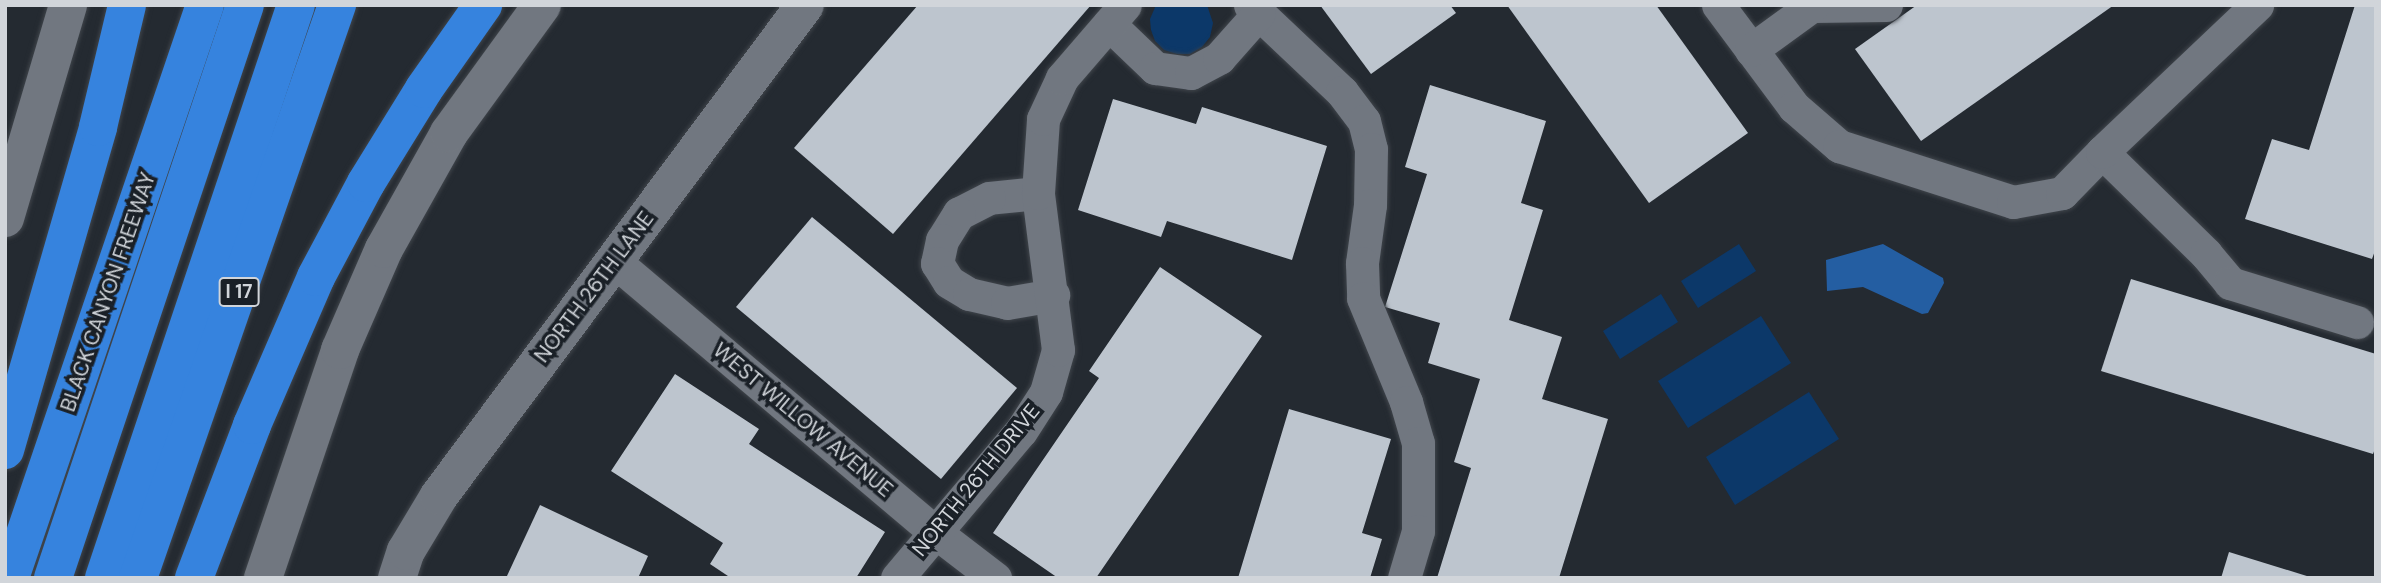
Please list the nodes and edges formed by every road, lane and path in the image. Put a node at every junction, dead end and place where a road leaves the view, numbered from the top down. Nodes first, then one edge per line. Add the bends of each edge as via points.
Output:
1 (68, 5) edge
2 (127, 5) edge
3 (205, 5) edge
4 (245, 5) edge
5 (296, 5) edge
6 (337, 5) edge
7 (483, 5) edge
8 (542, 5) edge
9 (805, 5) edge
10 (1718, 5) edge
11 (1813, 5) edge
12 (1886, 5) edge
13 (2257, 5) edge
14 (1254, 9) edge
15 (1117, 15) edge
16 (1751, 50) junction
17 (2102, 152) junction
18 (1038, 193) junction
19 (5, 218) edge
20 (613, 260) junction
21 (1052, 295) junction
22 (2357, 322) dead end
23 (5, 450) edge
24 (935, 532) junction
25 (10, 578) edge
26 (53, 578) edge
27 (104, 578) edge
28 (138, 578) edge
29 (194, 578) edge
30 (263, 578) edge
31 (397, 578) edge
32 (897, 578) edge
33 (995, 578) edge
34 (1404, 578) edge

1 - 19 main road
2 - 23 highway via 98,127
3 - 25 highway, BLACK CANYON FREEWAY
4 - 26 highway
5 - 27 highway
6 - 28 highway, I 17
7 - 29 highway via 366,183 316,277 252,425
8 - 30 main road via 449,133 384,248 340,350
9 - 20 main road, NORTH 26TH LANE
10 - 16 street
11 - 12 street
11 - 16 street
13 - 17 street
14 - 15 street via 1219,58 1191,73 1155,68
14 - 34 street via 1342,92 1364,121 1371,149 1363,298 1418,443 1418,531
15 - 18 street, NORTH 26TH DRIVE via 1062,78 1043,120
16 - 17 street via 1794,107 1839,146 2013,202 2062,192
17 - 22 street via 2230,283
18 - 21 street, NORTH 26TH DRIVE
18 - 21 street via 989,198 959,213 942,240 937,263 949,282 969,294 1007,303
20 - 24 street, WEST WILLOW AVENUE
20 - 31 main road, NORTH 26TH LANE via 439,496 406,551
21 - 24 street, NORTH 26TH DRIVE via 1058,350 1046,392 1021,431
24 - 32 street, NORTH 26TH DRIVE
24 - 33 street, WEST WILLOW AVENUE

